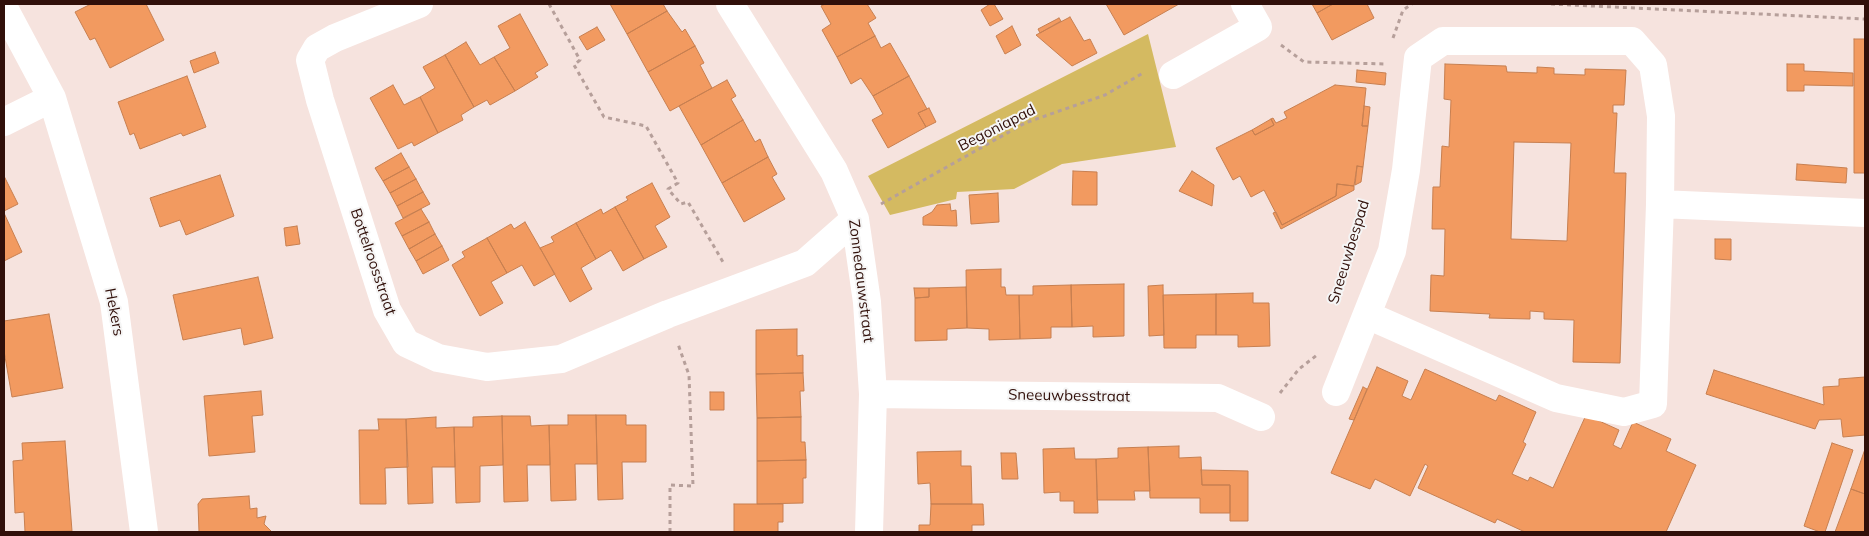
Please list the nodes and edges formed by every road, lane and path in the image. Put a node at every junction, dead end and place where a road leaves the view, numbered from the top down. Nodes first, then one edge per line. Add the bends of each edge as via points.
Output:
1 (419, 4) edge
2 (549, 4) edge
3 (730, 4) edge
4 (1245, 4) edge
5 (1412, 4) edge
6 (1551, 4) edge
7 (4, 8) edge
8 (1865, 19) edge
9 (1258, 27) junction
10 (1394, 46) dead end
11 (1395, 64) dead end
12 (1173, 75) joint
13 (52, 98) junction
14 (4, 122) edge
15 (1660, 204) junction
16 (1865, 213) edge
17 (855, 219) junction
18 (738, 288) junction
19 (668, 314) junction
20 (1367, 315) junction
21 (1320, 352) dead end
22 (1336, 392) dead end
23 (873, 394) junction
24 (1261, 417) joint
25 (144, 532) edge
26 (670, 532) edge
27 (869, 532) edge

1 - 19 street, Bottelroosstraat via 335,38 317,48 310,60 387,310 406,343 438,358 487,367 561,359
2 - 18 path via 580,60 574,65 604,117 646,126 678,182 668,189 680,204 688,202
3 - 17 street, Zonnedauwstraat via 834,171
4 - 9 street
5 - 10 path via 1403,10 1393,37
6 - 8 path
7 - 13 street, Hekers
9 - 11 path via 1304,62
9 - 12 street
12 - 17 path, Begoniapad via 1156,87 1146,72 1105,95 1025,123
13 - 14 street
13 - 25 street, Hekers via 114,302
15 - 16 street
15 - 20 street via 1653,404 1624,412 1556,398
15 - 20 street via 1661,116 1652,65 1632,41 1443,41 1418,58 1406,170 1392,251
17 - 18 street, Bottelroosstraat via 805,263
17 - 23 street, Zonnedauwstraat via 867,302
18 - 19 street, Bottelroosstraat
19 - 26 path via 689,375 693,486 670,485
20 - 22 street
21 - 24 path via 1299,369
23 - 24 street, Sneeuwbesstraat via 1218,398
23 - 27 street, Zonnedauwstraat

